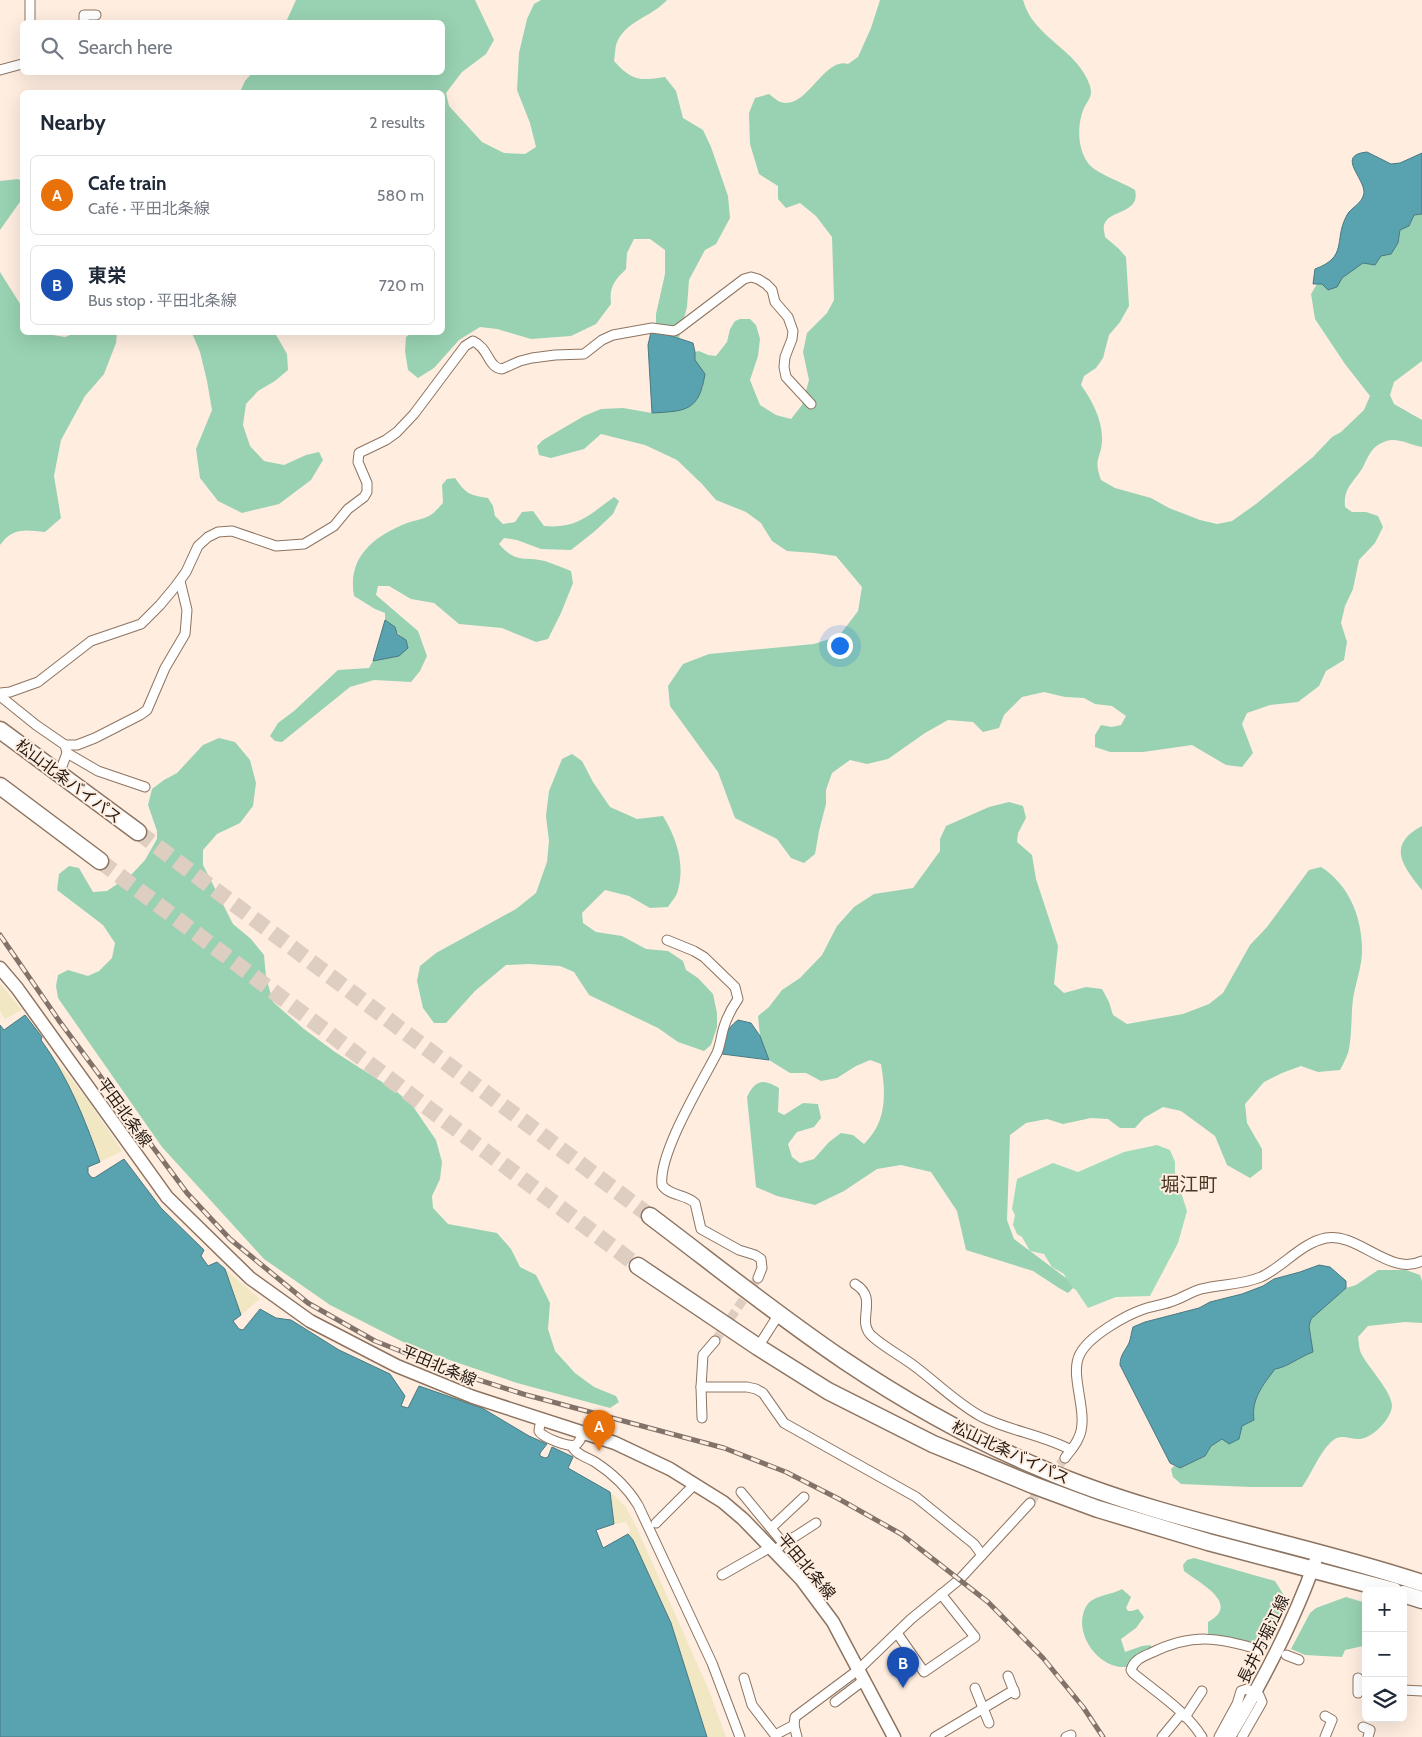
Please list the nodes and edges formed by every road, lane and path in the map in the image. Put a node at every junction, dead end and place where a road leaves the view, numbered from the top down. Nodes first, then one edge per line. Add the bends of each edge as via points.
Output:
1 (30, 0) edge
2 (96, 15) dead end
3 (30, 20) edge
4 (84, 20) edge
5 (20, 65) edge
6 (0, 70) edge
7 (811, 404) dead end
8 (180, 581) junction
9 (0, 694) edge
10 (0, 730) edge
11 (66, 749) junction
12 (59, 774) junction
13 (0, 786) edge
14 (145, 787) dead end
15 (138, 832) tunnel mouth
16 (100, 861) tunnel mouth
17 (667, 940) dead end
18 (0, 968) edge
19 (650, 1216) tunnel mouth
20 (1422, 1261) edge
21 (638, 1266) tunnel mouth
22 (758, 1278) tunnel mouth
23 (855, 1284) dead end
24 (779, 1314) junction
25 (715, 1341) tunnel mouth
26 (758, 1347) junction
27 (701, 1387) junction
28 (702, 1418) dead end
29 (541, 1419) junction
30 (583, 1432) junction
31 (572, 1446) junction
32 (1071, 1450) junction
33 (1065, 1458) tunnel mouth
34 (695, 1484) junction
35 (741, 1492) dead end
36 (804, 1497) dead end
37 (1030, 1503) tunnel mouth
38 (656, 1522) dead end
39 (816, 1523) dead end
40 (771, 1528) junction
41 (776, 1547) junction
42 (1318, 1553) junction
43 (982, 1555) junction
44 (1312, 1569) junction
45 (722, 1575) dead end
46 (1422, 1583) edge
47 (1379, 1587) edge
48 (941, 1594) junction
49 (1407, 1595) edge
50 (1422, 1600) edge
51 (897, 1633) junction
52 (1260, 1650) dead end
53 (1286, 1655) dead end
54 (1299, 1660) dead end
55 (861, 1675) junction
56 (1008, 1676) dead end
57 (744, 1678) dead end
58 (975, 1688) dead end
59 (1407, 1690) edge
60 (1202, 1691) dead end
61 (1422, 1691) edge
62 (1255, 1692) junction
63 (835, 1702) dead end
64 (983, 1707) junction
65 (1183, 1715) junction
66 (1325, 1716) dead end
67 (989, 1723) dead end
68 (794, 1725) junction
69 (1363, 1727) dead end
70 (951, 1733) edge
71 (740, 1737) edge
72 (797, 1737) edge
73 (894, 1737) edge
74 (935, 1737) edge
75 (1162, 1737) edge
76 (1202, 1737) edge
77 (1219, 1737) edge
78 (1230, 1737) edge
79 (1242, 1737) edge
80 (1324, 1737) edge
81 (1368, 1737) edge

1 - 3 street
2 - 4 street via 84,15
5 - 6 street
7 - 8 street via 786,377 785,357 793,331 788,317 775,302 772,290 751,277 732,286 674,331 645,328 613,334 584,354 532,358 502,369 493,366 482,346 470,342 397,432 359,453 358,462 367,483 367,492 334,526 304,544 286,546 232,531 218,532 202,541
8 - 9 street via 141,624 91,642 38,682
8 - 11 street via 187,610 185,634 165,668 147,710 95,738
9 - 11 street
10 - 12 highway, 松山北条バイパス
11 - 12 street
11 - 14 street via 98,771
12 - 15 highway, 松山北条バイパス
13 - 16 highway
17 - 22 street via 704,957 735,988 738,999 729,1014 717,1052 670,1150 662,1185 668,1192 695,1203 701,1229 761,1259
18 - 29 main road, 平田北条線 via 167,1197 250,1278 310,1322 397,1366 472,1398
19 - 24 highway, 松山北条バイパス
20 - 32 street via 1394,1262 1347,1240 1337,1237 1324,1239 1260,1277 1199,1289 1112,1324 1085,1346 1077,1361 1082,1423 1079,1439
21 - 26 highway, 松山北条バイパス
23 - 32 street via 867,1297 866,1325 872,1336 981,1416
24 - 26 street
24 - 42 highway, 松山北条バイパス via 916,1406 1041,1468 1103,1492
25 - 27 street via 703,1355
26 - 44 highway, 松山北条バイパス via 828,1391 933,1444 1033,1486 1208,1542
27 - 28 street
27 - 43 street via 747,1387 763,1393 784,1423 916,1497 974,1544
29 - 30 main road, 平田北条線
29 - 31 street via 539,1429 545,1437
30 - 31 street via 580,1442
30 - 34 main road, 平田北条線 via 616,1443
31 - 71 street via 574,1451 622,1483 638,1504 712,1663
32 - 33 street
34 - 38 street
34 - 41 main road, 平田北条線 via 723,1502
35 - 40 street
36 - 40 street
37 - 43 street
39 - 41 street
40 - 41 street
41 - 45 street
41 - 55 main road, 平田北条線 via 832,1622
42 - 44 main road, 長井方堀江線
42 - 46 highway, 松山北条バイパス
43 - 48 street
44 - 47 highway, 松山北条バイパス
44 - 62 main road, 長井方堀江線 via 1300,1602
48 - 51 street
48 - 51 street via 975,1638 924,1672
49 - 50 highway
51 - 55 street
52 - 65 street via 1206,1638 1188,1640 1137,1659 1132,1666 1133,1673
53 - 54 street
55 - 63 street
55 - 68 street via 794,1717
55 - 73 main road, 平田北条線
56 - 64 street via 1015,1692
57 - 68 street via 752,1704 775,1735
58 - 64 street
59 - 61 street
60 - 65 street
62 - 77 street via 1241,1691
62 - 78 main road, 長井方堀江線
62 - 79 street via 1262,1702
64 - 67 street
64 - 70 street
65 - 75 street
65 - 76 street
66 - 80 street via 1332,1720
68 - 72 street
69 - 81 street via 1370,1730
70 - 74 street

